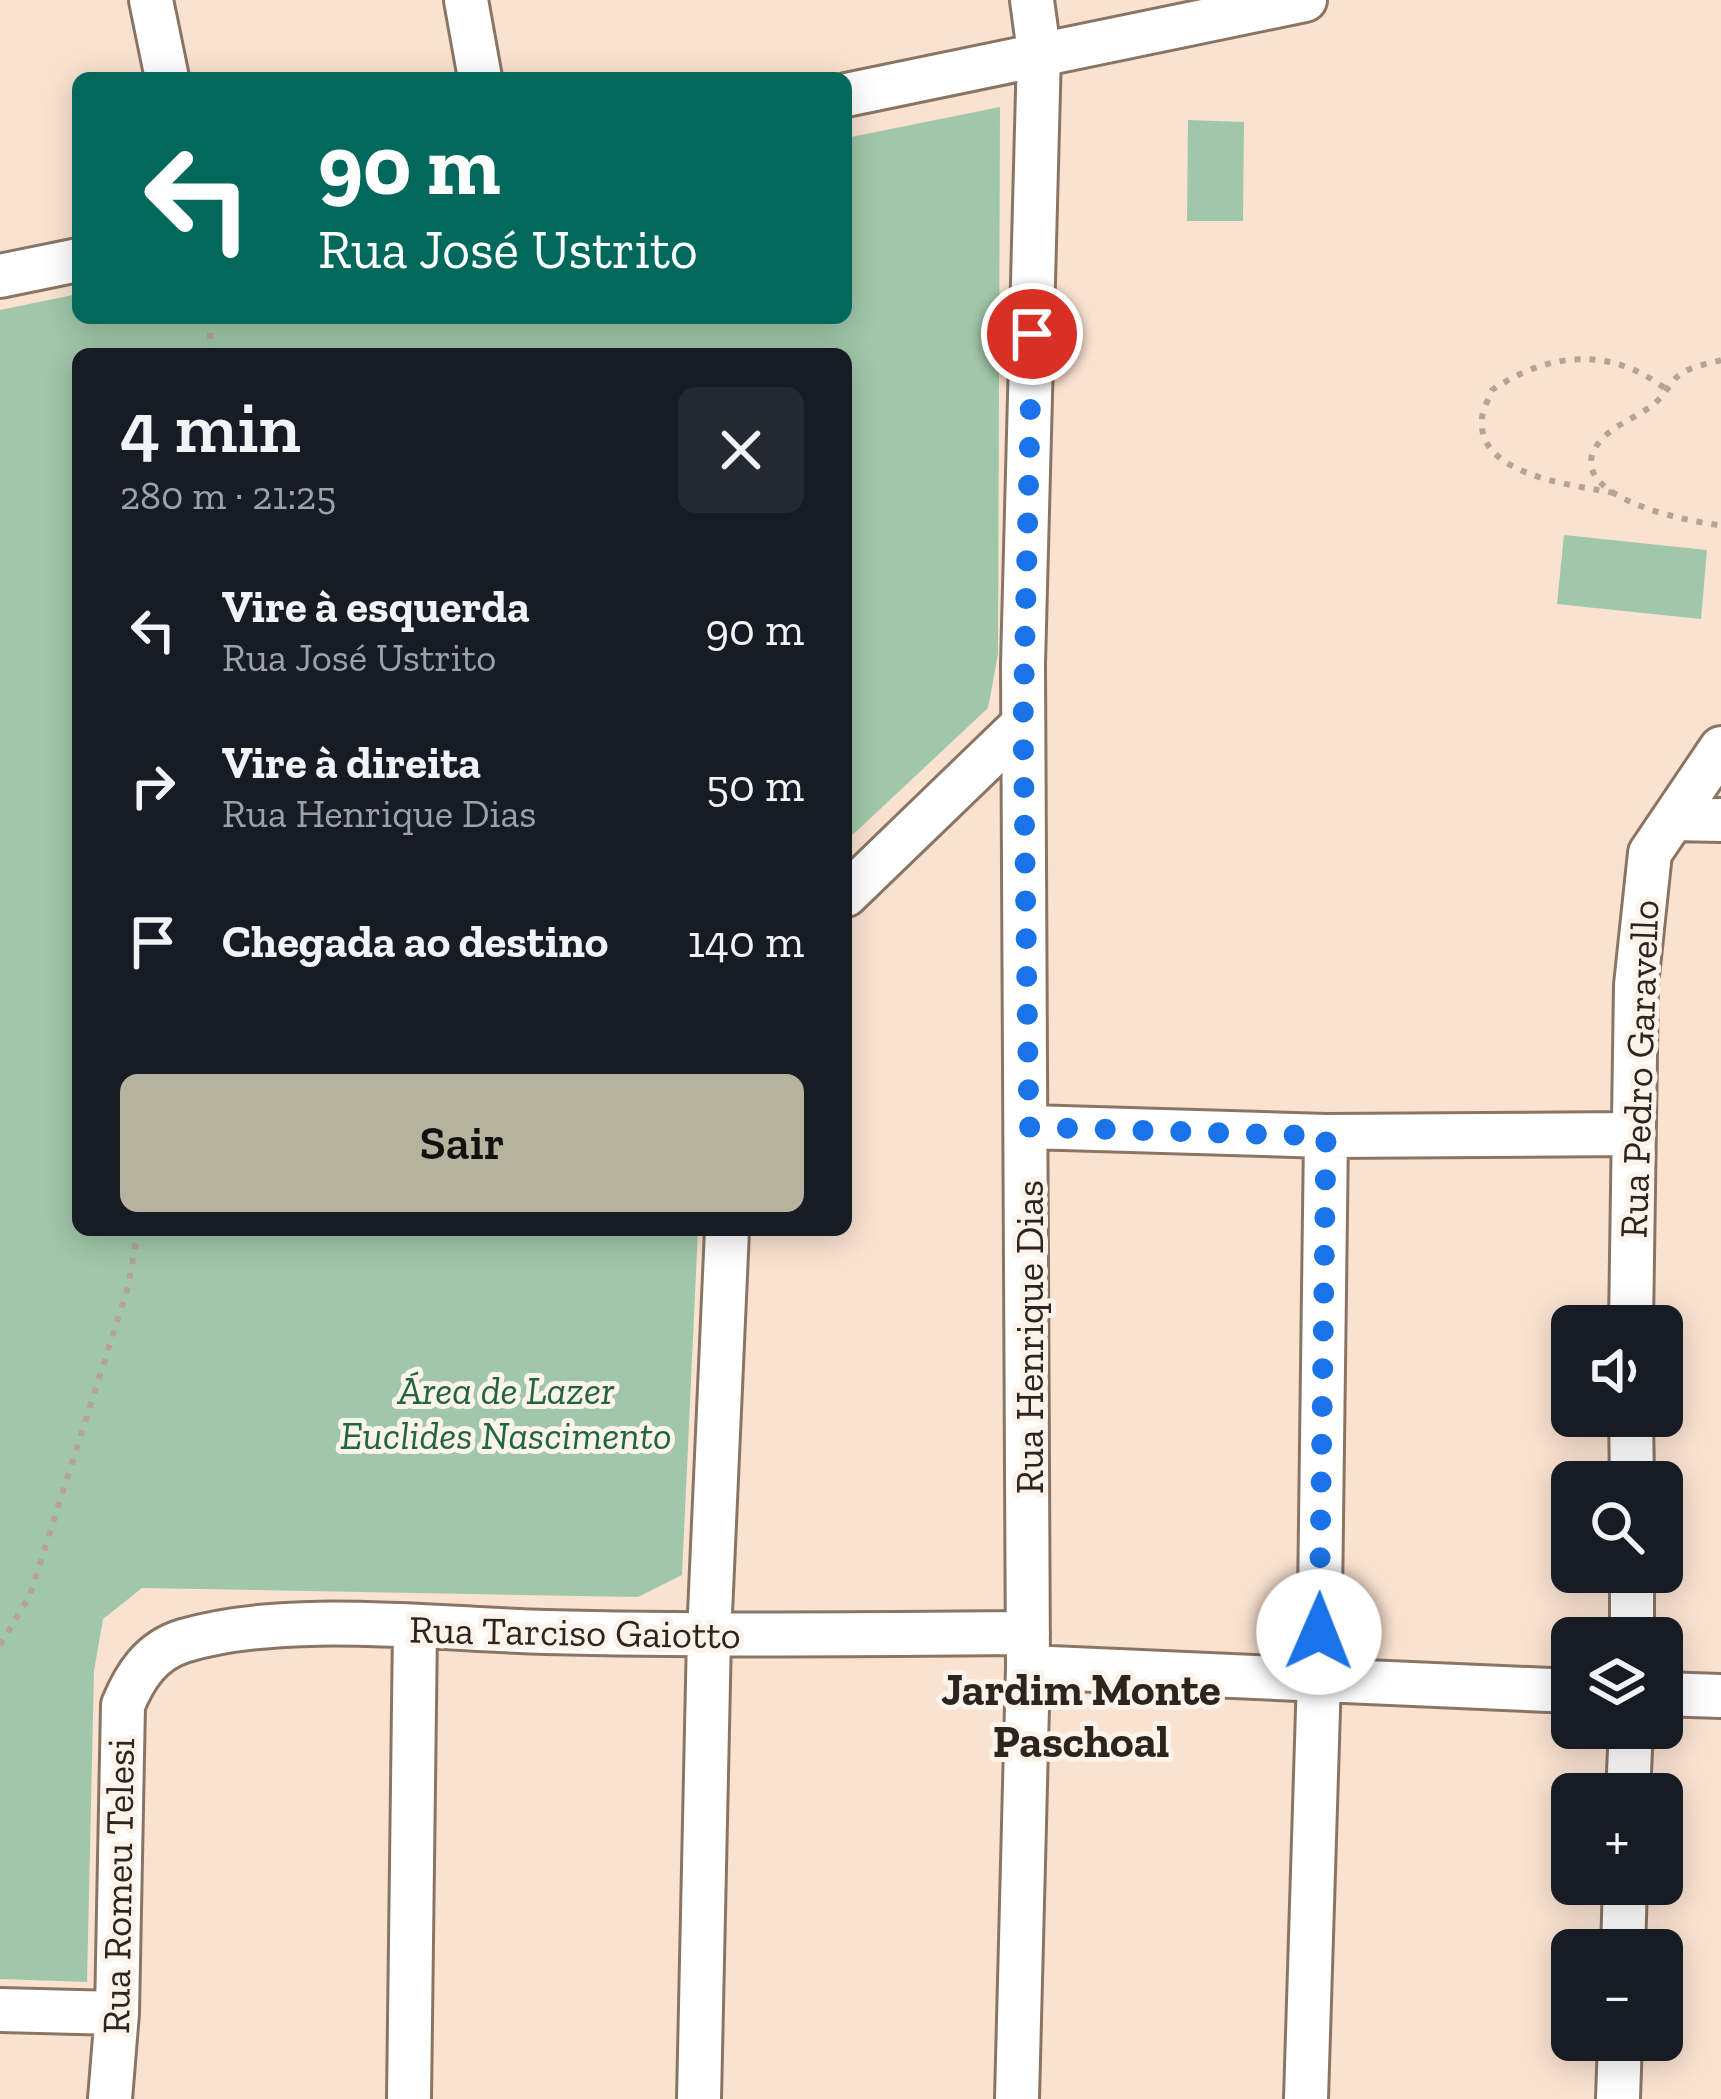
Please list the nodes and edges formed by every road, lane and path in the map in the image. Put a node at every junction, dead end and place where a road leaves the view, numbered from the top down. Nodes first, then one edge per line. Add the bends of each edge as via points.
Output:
1 (151, 0) edge
2 (466, 0) edge
3 (1032, 0) edge
4 (1304, 0) edge
5 (1039, 52) junction
6 (165, 72) edge
7 (479, 72) edge
8 (852, 93) edge
9 (72, 261) edge
10 (0, 275) edge
11 (1721, 360) edge
12 (1667, 390) junction
13 (1614, 493) junction
14 (1721, 525) edge
15 (1023, 724) junction
16 (1721, 748) edge
17 (1673, 819) junction
18 (1721, 820) edge
19 (852, 889) edge
20 (1029, 1127) junction
21 (1631, 1134) junction
22 (1326, 1136) junction
23 (137, 1236) edge
24 (727, 1236) edge
25 (1631, 1305) edge
26 (415, 1628) junction
27 (709, 1636) junction
28 (0, 1645) edge
29 (1028, 1650) junction
30 (135, 1675) joint
31 (1318, 1677) junction
32 (1551, 1690) edge
33 (1683, 1695) edge
34 (1721, 1696) edge
35 (0, 2010) edge
36 (117, 2013) junction
37 (1619, 2061) edge
38 (110, 2099) edge
39 (409, 2099) edge
40 (699, 2099) edge
41 (1018, 2099) edge
42 (1306, 2099) edge
43 (1618, 2099) edge

1 - 6 street
2 - 7 street
3 - 5 street, Rua Henrique Dias
4 - 5 street
5 - 8 street
5 - 15 street, Rua Henrique Dias
9 - 10 street
11 - 12 path via 1680,373
12 - 13 path via 1597,443 1597,477
12 - 13 path via 1642,370 1575,355 1492,390 1481,420 1490,448 1534,478
13 - 14 path via 1665,518
15 - 19 street
15 - 20 street, Rua Henrique Dias
16 - 17 street, Rua Pedro Garavello
17 - 18 street
17 - 21 street, Rua Pedro Garavello via 1650,854
20 - 22 street
20 - 29 street, Rua Henrique Dias
21 - 22 street
21 - 25 street, Rua Pedro Garavello
22 - 31 street
23 - 28 path via 30,1595
24 - 27 street
26 - 27 street, Rua Tarciso Gaiotto
26 - 30 street, Rua Tarciso Gaiotto via 277,1625 182,1642
26 - 39 street
27 - 29 street, Rua Tarciso Gaiotto
27 - 40 street
29 - 31 street, Rua Tarciso Gaiotto
29 - 41 street, Rua Henrique Dias
30 - 36 street, Rua Romeu Telesi via 123,1705
31 - 32 street, Rua Tarciso Gaiotto
31 - 42 street
33 - 34 street
35 - 36 street
36 - 38 street, Rua Romeu Telesi
37 - 43 street

